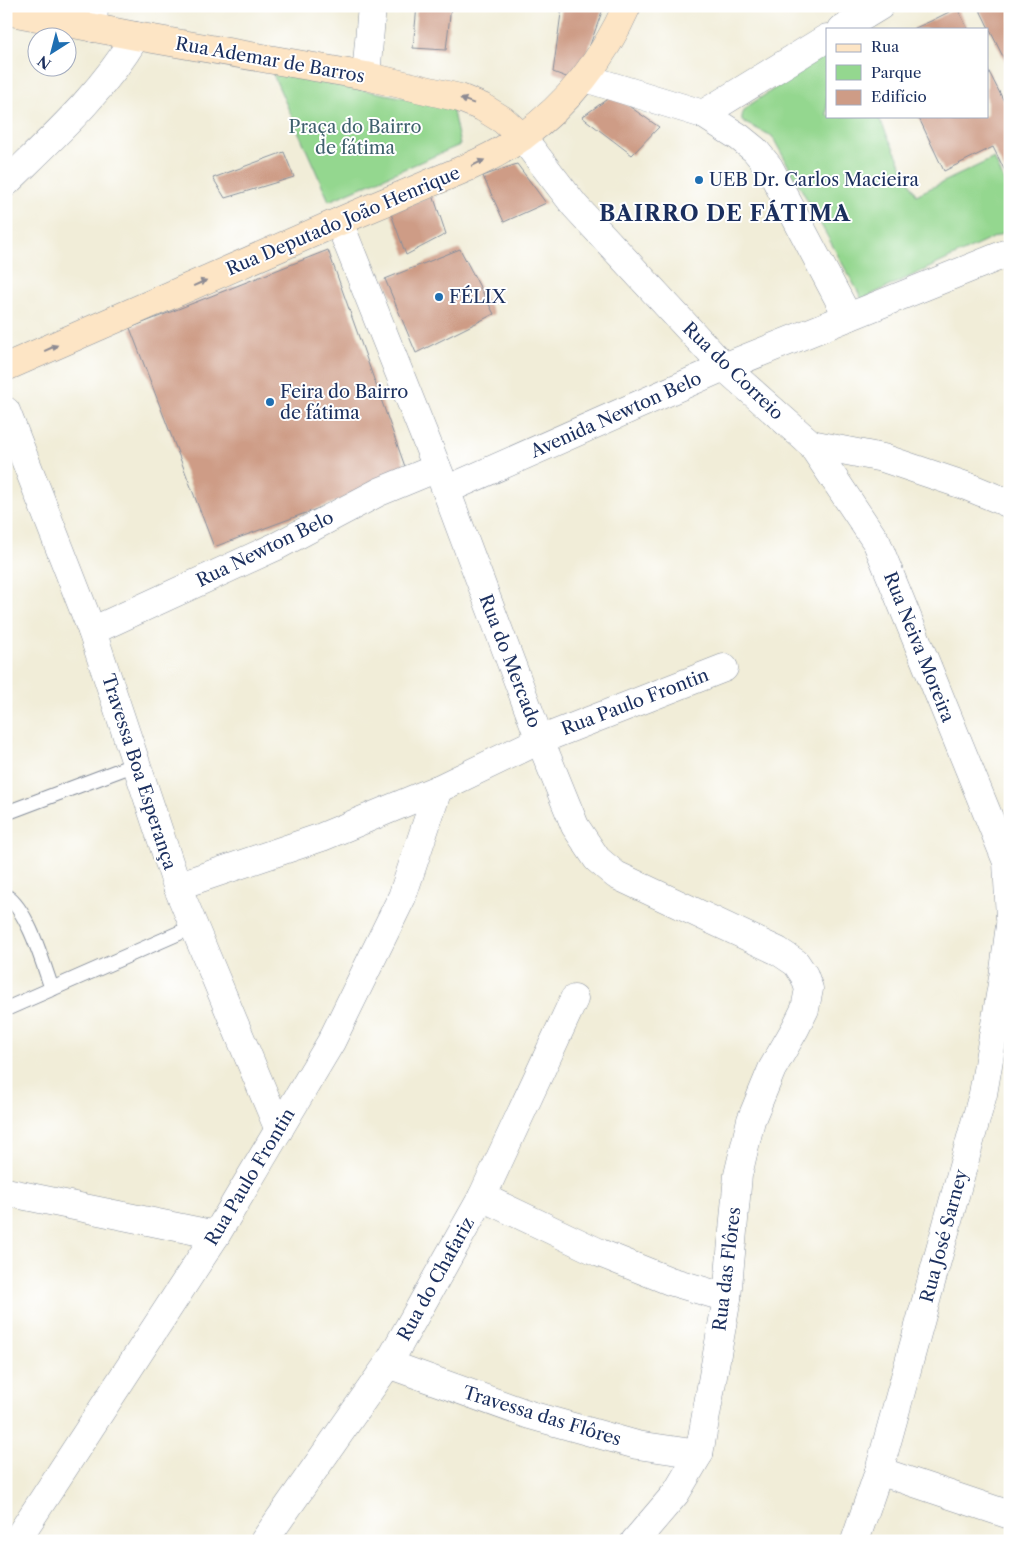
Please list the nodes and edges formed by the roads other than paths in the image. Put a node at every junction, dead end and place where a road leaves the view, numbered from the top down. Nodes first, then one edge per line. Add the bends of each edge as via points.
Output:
1 (372, 6) edge
2 (627, 6) edge
3 (880, 6) edge
4 (6, 11) edge
5 (94, 17) edge
6 (844, 28) edge
7 (136, 36) junction
8 (826, 39) edge
9 (366, 76) junction
10 (585, 78) junction
11 (703, 114) junction
12 (522, 137) junction
13 (6, 183) edge
14 (339, 222) junction
15 (1010, 252) edge
16 (848, 317) junction
17 (6, 367) edge
18 (724, 367) junction
19 (6, 411) edge
20 (811, 444) junction
21 (442, 479) junction
22 (1010, 504) edge
23 (92, 631) junction
24 (724, 668) dead end
25 (540, 740) junction
26 (136, 764) junction
27 (438, 789) junction
28 (6, 813) edge
29 (1008, 862) edge
30 (177, 886) junction
31 (6, 896) edge
32 (1010, 918) edge
33 (1010, 925) edge
34 (195, 926) junction
35 (52, 989) junction
36 (809, 989) joint
37 (574, 998) dead end
38 (6, 1009) edge
39 (279, 1130) junction
40 (6, 1192) edge
41 (482, 1197) junction
42 (216, 1235) junction
43 (727, 1298) junction
44 (388, 1364) junction
45 (699, 1454) junction
46 (879, 1471) junction
47 (1010, 1515) edge
48 (16, 1541) edge
49 (264, 1541) edge
50 (635, 1541) edge
51 (855, 1541) edge

1 - 9 street
2 - 10 main road, Rua Deputado João Henrique
3 - 6 street
4 - 5 main road, Rua Ademar de Barros
5 - 7 main road, Rua Ademar de Barros
7 - 9 main road, Rua Ademar de Barros
7 - 13 street via 122,61 98,90
8 - 11 street
12 -> 9 main road, Rua Ademar de Barros via 482,106
10 - 11 street
10 - 12 main road, Rua Deputado João Henrique via 549,116
11 - 16 street via 740,137 769,167
14 -> 12 main road, Rua Deputado João Henrique via 468,168
12 - 18 street, Rua do Correio via 575,206
17 -> 14 main road, Rua Deputado João Henrique
14 - 21 street, Rua do Mercado
15 - 16 street, Avenida Newton Belo
16 - 18 street, Avenida Newton Belo
18 - 20 street, Rua do Correio
18 - 21 street, Avenida Newton Belo
19 - 23 street, Travessa Boa Esperança
20 - 22 street via 883,458
20 - 29 street, Rua Neiva Moreira via 877,543
21 - 23 street, Rua Newton Belo via 379,492 277,546
21 - 25 street, Rua do Mercado
23 - 26 street, Travessa Boa Esperança
24 - 25 street, Rua Paulo Frontin
25 - 27 street, Rua Paulo Frontin
25 - 36 street, Rua do Mercado via 575,826 597,859 616,875 778,951 796,963
26 - 28 lane
26 - 30 street, Travessa Boa Esperança
27 - 30 street, Rua Paulo Frontin via 322,838
27 - 39 street, Rua Paulo Frontin via 402,897 331,1042
29 - 32 street
30 - 34 street, Travessa Boa Esperança
31 - 35 lane via 14,901 25,920
33 - 46 street, Rua José Sarney via 983,1094
34 - 35 lane
34 - 39 street, Travessa Boa Esperança
35 - 38 lane
36 - 43 street, Rua das Flôres via 804,1009 772,1069 751,1120 738,1175
37 - 41 street, Rua do Chafariz
39 - 42 street, Rua Paulo Frontin
40 - 42 street
41 - 43 street via 600,1253 670,1281
41 - 44 street, Rua do Chafariz
42 - 48 street, Rua Paulo Frontin
43 - 45 street, Rua das Flôres
44 - 45 street, Travessa das Flôres via 530,1416 637,1445
44 - 49 street, Rua do Chafariz
45 - 50 street, Rua das Flôres via 676,1493
46 - 47 street
46 - 51 street, Rua José Sarney

